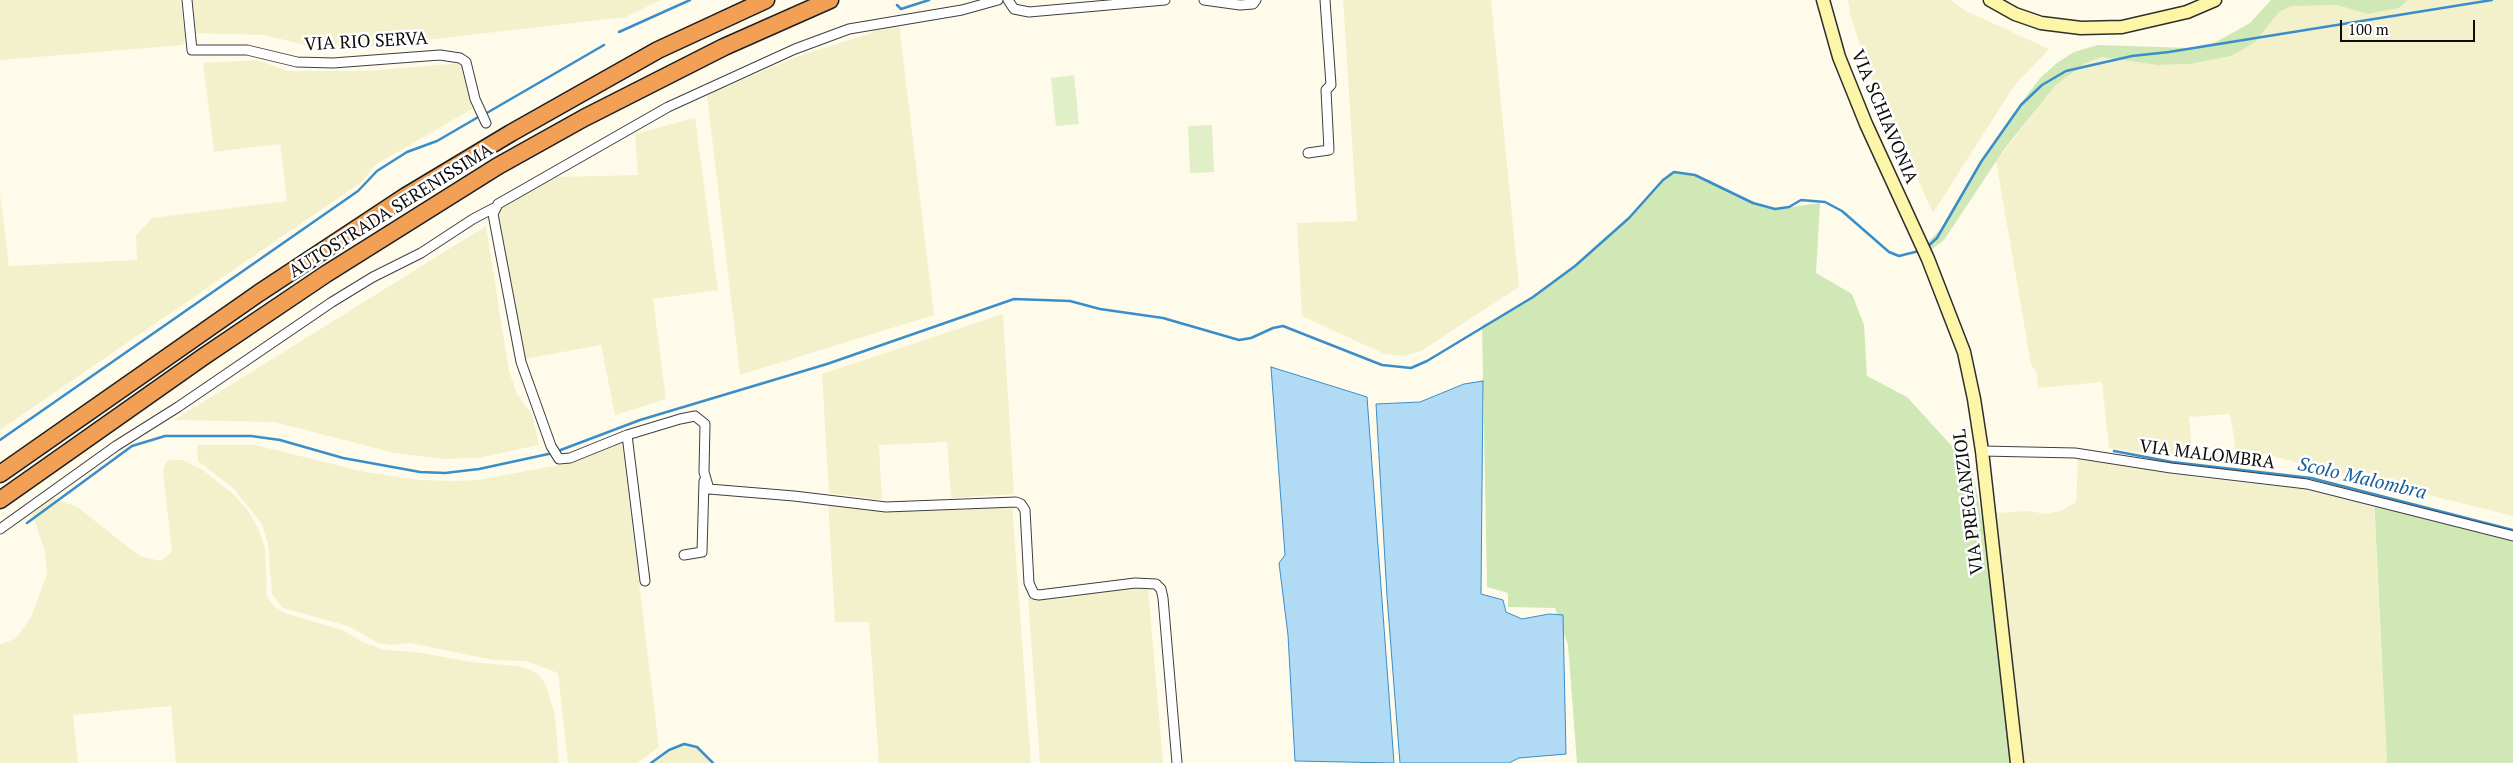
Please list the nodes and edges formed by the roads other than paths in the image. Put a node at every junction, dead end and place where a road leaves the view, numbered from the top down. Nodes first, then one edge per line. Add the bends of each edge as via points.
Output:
1 (187, 0) edge
2 (766, 0) edge
3 (830, 0) edge
4 (998, 0) edge
5 (1008, 0) edge
6 (1165, 0) edge
7 (1204, 0) edge
8 (1256, 0) edge
9 (1325, 0) edge
10 (1823, 0) edge
11 (1990, 0) edge
12 (2215, 0) edge
13 (485, 121) dead end
14 (1308, 154) dead end
15 (494, 208) junction
16 (1920, 242) joint
17 (627, 435) junction
18 (1982, 451) junction
19 (0, 474) edge
20 (705, 480) junction
21 (0, 500) edge
22 (0, 529) edge
23 (2513, 536) edge
24 (684, 555) dead end
25 (645, 581) dead end
26 (1177, 763) edge
27 (2017, 763) edge

1 - 13 street, VIA RIO SERVA via 192,50 247,50 297,62 451,56 466,62
2 - 19 highway, AUTOSTRADA SERENISSIMA via 650,55 510,133 406,196
3 - 21 highway, AUTOSTRADA SERENISSIMA via 716,51 498,166 301,291
4 - 15 street via 962,10 849,29 795,49 668,107
5 - 6 street via 1014,9 1028,12
7 - 8 street via 1240,5 1253,4
9 - 14 street via 1331,85 1326,90 1329,150
10 - 16 street, VIA SCHIAVONIA via 1839,57
11 - 12 street via 2041,23 2080,28 2122,27 2187,12
15 - 17 street via 517,345 528,385 553,450 559,459 566,459
15 - 22 street via 332,302 116,446
16 - 18 street, VIA PREGANZIOL via 1964,352
17 - 20 street via 695,416 705,424
17 - 25 street
18 - 23 street, VIA MALOMBRA via 2075,453 2307,484
18 - 27 street, VIA PREGANZIOL
20 - 24 street via 702,552
20 - 26 street via 710,489 720,491 886,506 1016,502 1025,510 1029,583 1034,594 1135,583 1156,584 1163,598

